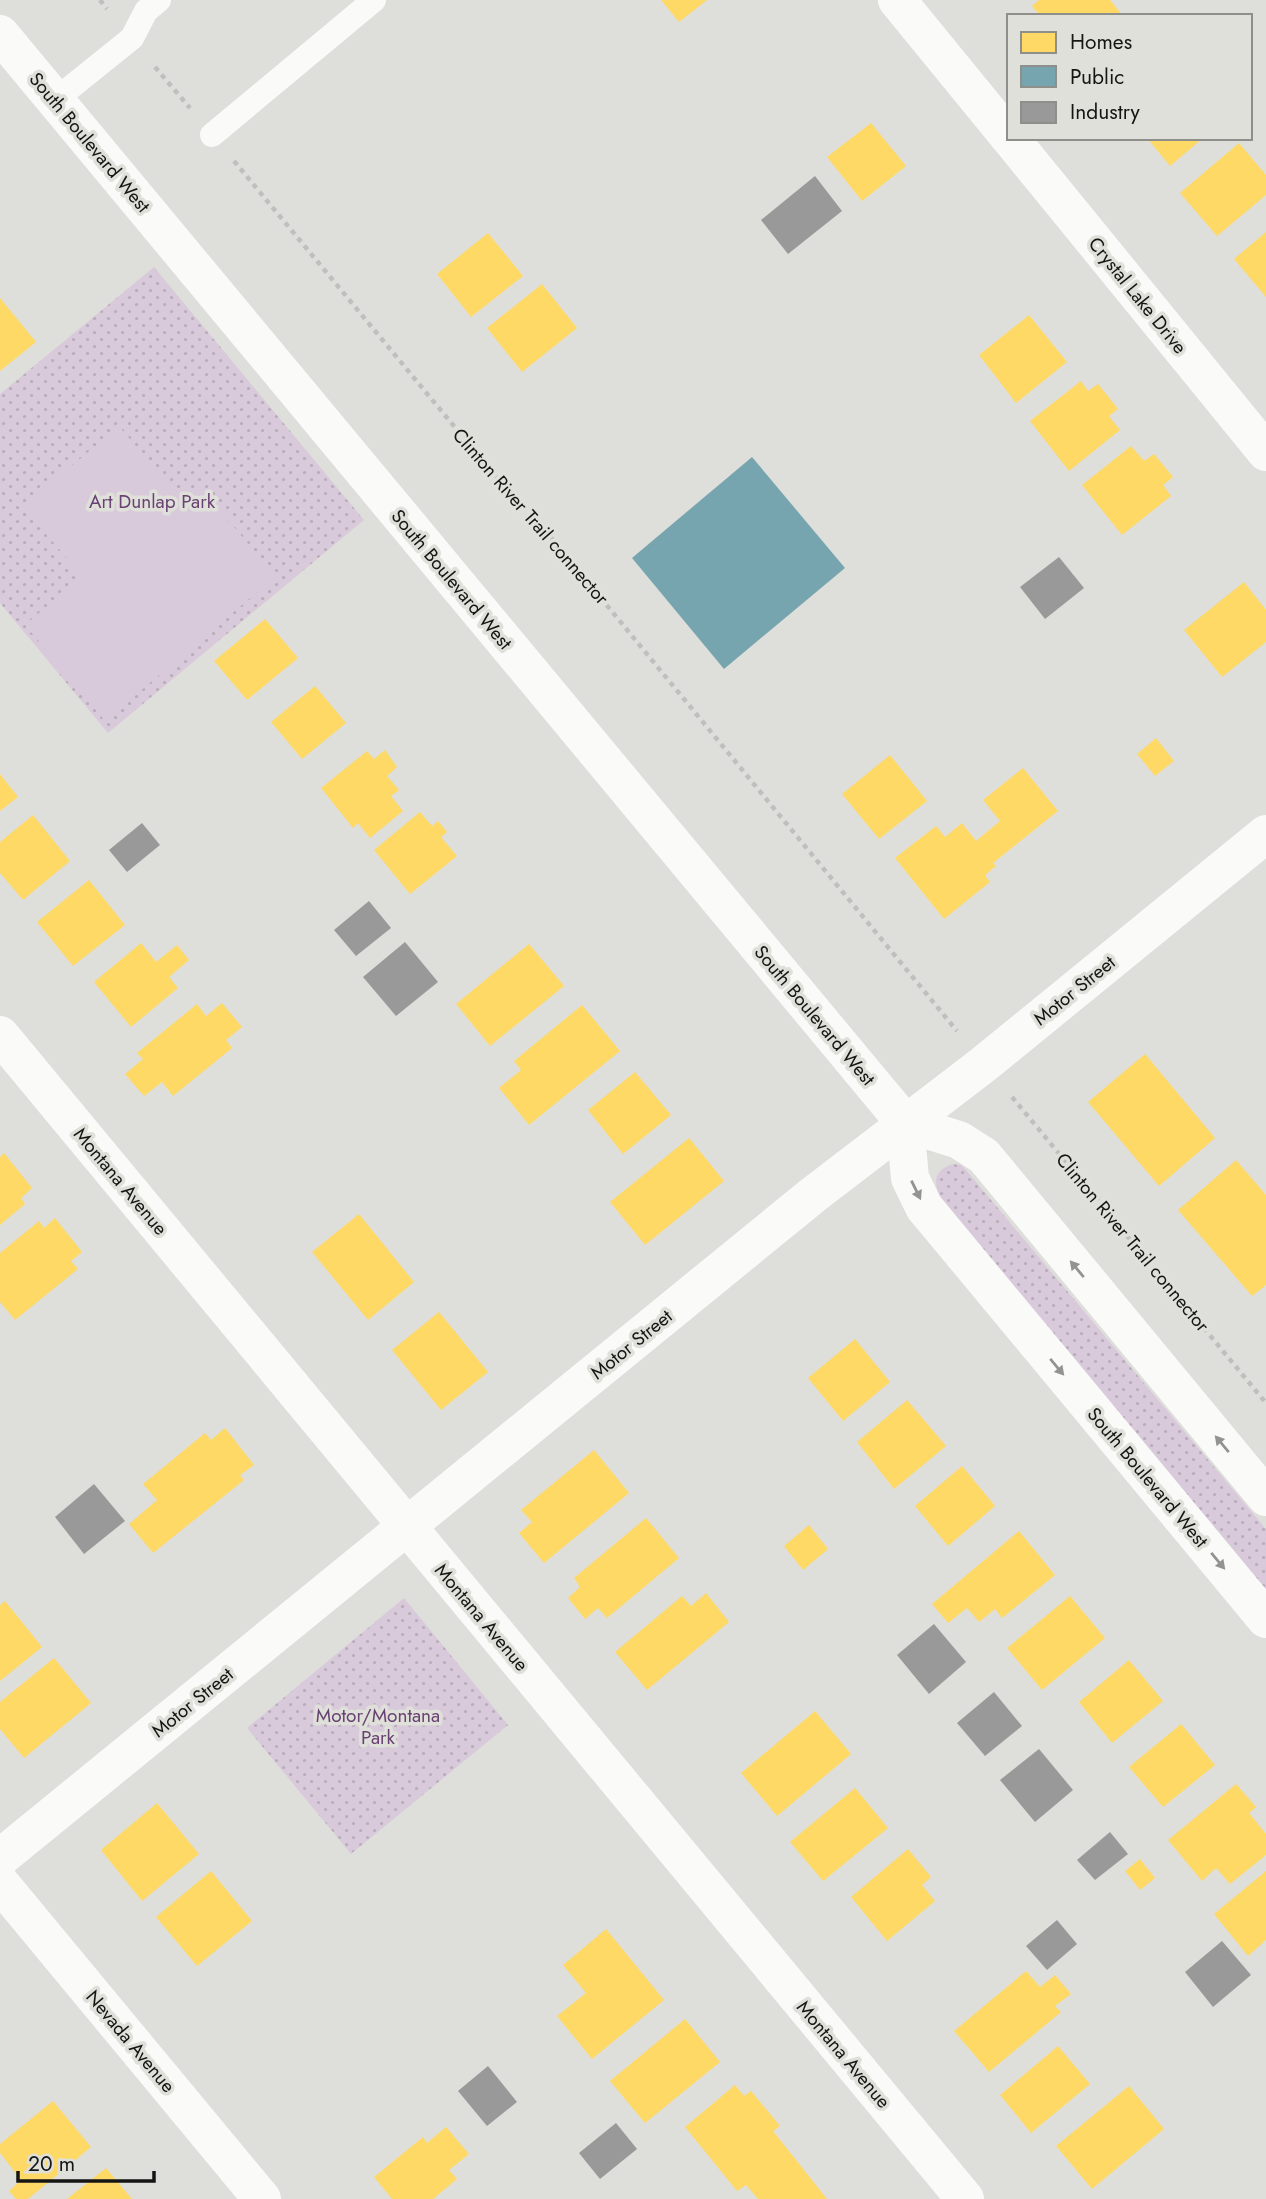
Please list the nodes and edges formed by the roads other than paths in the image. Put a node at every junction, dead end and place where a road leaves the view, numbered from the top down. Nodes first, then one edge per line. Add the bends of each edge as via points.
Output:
1 (159, 0) edge
2 (373, 0) edge
3 (897, 0) edge
4 (0, 34) edge
5 (55, 100) junction
6 (212, 135) road end
7 (1007, 135) edge
8 (1011, 140) edge
9 (1266, 452) edge
10 (1266, 834) edge
11 (0, 1035) edge
12 (905, 1123) junction
13 (1266, 1496) edge
14 (408, 1527) junction
15 (1266, 1619) edge
16 (0, 1858) edge
17 (0, 1883) edge
18 (262, 2199) edge
19 (965, 2199) edge

1 - 5 lane via 146,11 132,38
2 - 6 lane
3 - 7 street, Crystal Lake Drive
4 - 5 street, South Boulevard West
5 - 12 street, South Boulevard West
8 - 9 street, Crystal Lake Drive
10 - 12 street, Motor Street
11 - 14 street, Montana Avenue
13 -> 12 street via 984,1156 959,1140
12 - 14 street, Motor Street
12 -> 15 street, South Boulevard West via 910,1178 924,1207
14 - 16 street, Motor Street
14 - 19 street, Montana Avenue
17 - 18 street, Nevada Avenue

